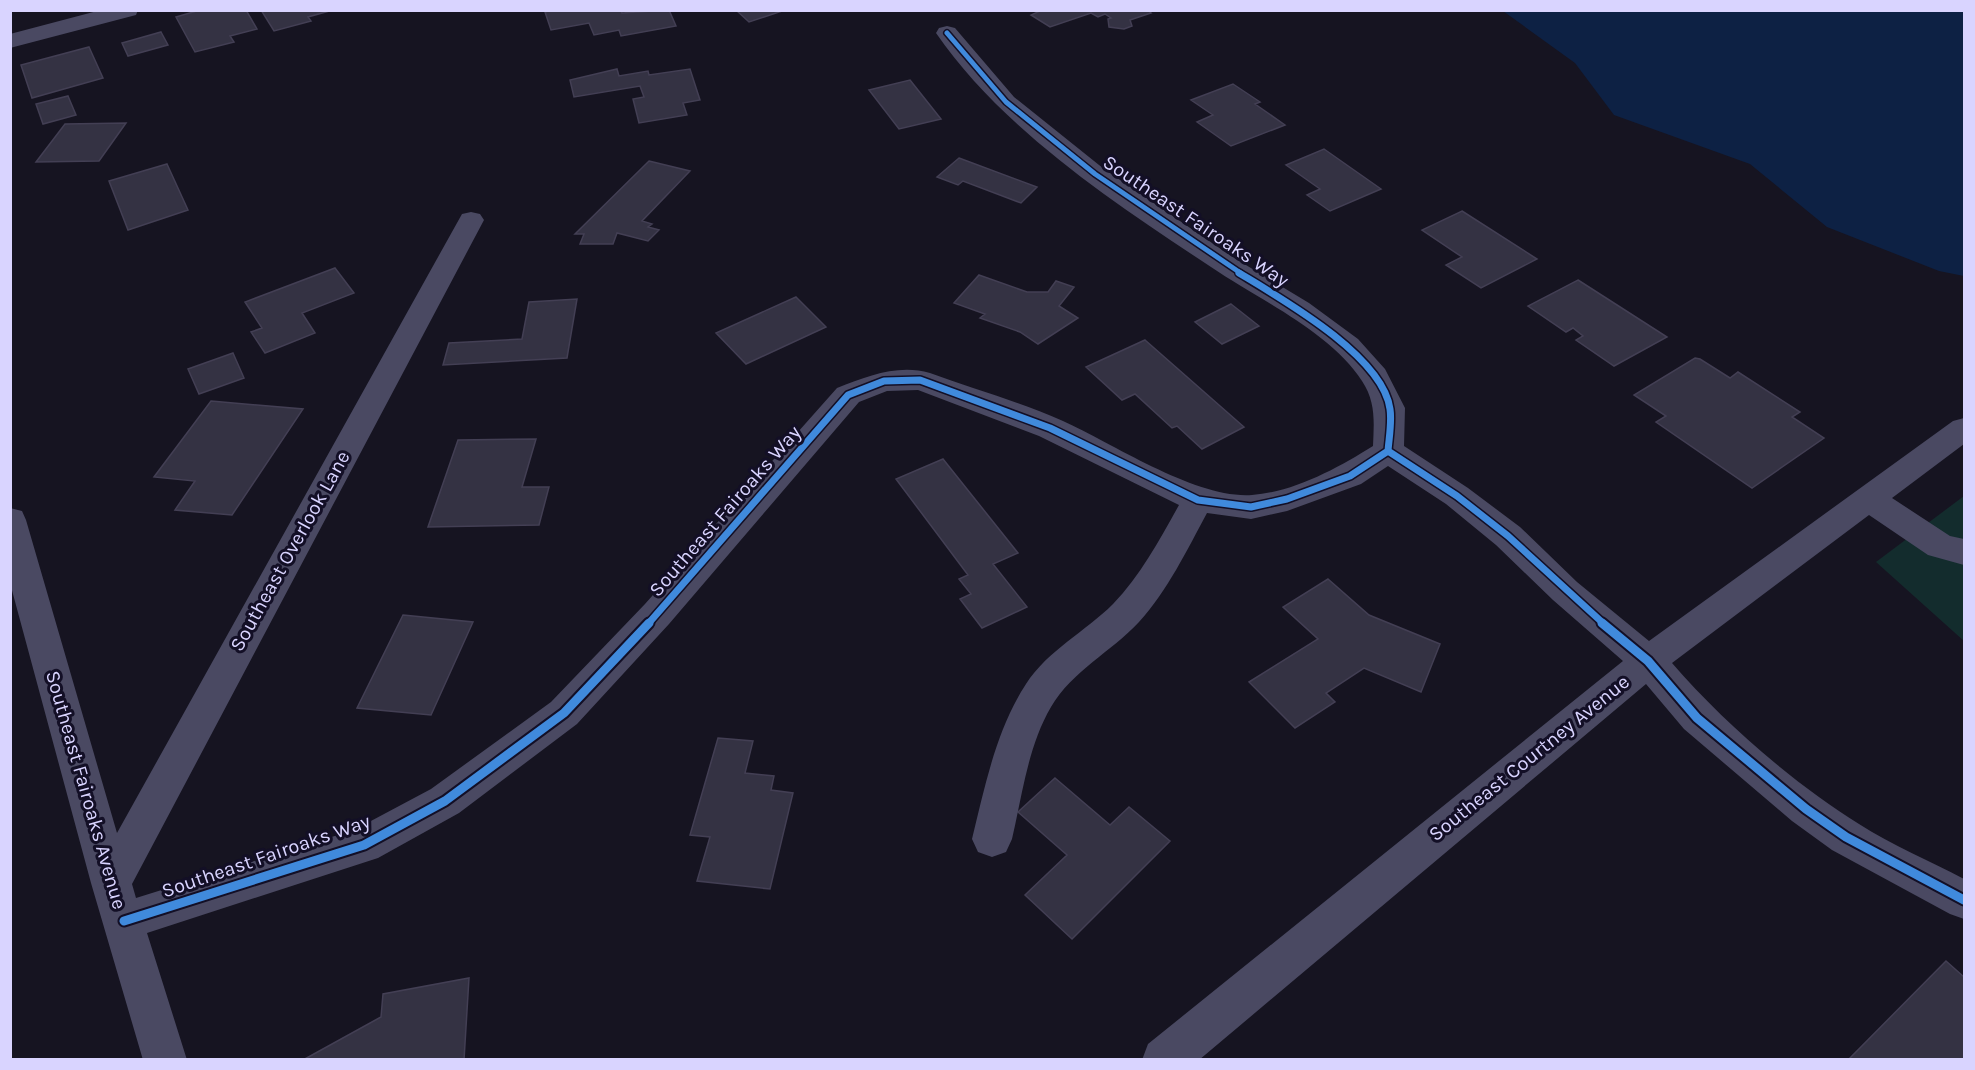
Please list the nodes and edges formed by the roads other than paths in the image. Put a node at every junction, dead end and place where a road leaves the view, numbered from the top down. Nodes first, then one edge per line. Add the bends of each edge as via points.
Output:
1 (128, 10) edge
2 (947, 33) dead end
3 (10, 40) edge
4 (471, 220) dead end
5 (1965, 429) edge
6 (1388, 451) junction
7 (1869, 499) junction
8 (1198, 500) junction
9 (10, 520) edge
10 (1965, 552) edge
11 (1648, 662) junction
12 (992, 839) dead end
13 (111, 883) junction
14 (1965, 900) edge
15 (124, 921) junction
16 (165, 1059) edge
17 (1164, 1059) edge

1 - 3 street
2 - 6 street, Southeast Fairoaks Way via 1006,102 1095,174 1221,262 1299,309 1348,346 1375,376 1390,408
4 - 13 street, Southeast Overlook Lane
5 - 7 street, Southeast Courtney Avenue
6 - 8 street, Southeast Fairoaks Way via 1350,476 1287,499 1251,507
6 - 11 street via 1508,536
7 - 10 street via 1940,546
7 - 11 street, Southeast Courtney Avenue
8 - 12 street via 1156,574 1128,611 1056,673 1038,695 1019,734
8 - 15 street, Southeast Fairoaks Way via 1050,428 920,380 884,381 848,395 657,614 564,713 445,801 364,844
9 - 13 street, Southeast Fairoaks Avenue
11 - 14 street via 1696,718 1806,809 1846,837
11 - 17 street, Southeast Courtney Avenue
13 - 15 street, Southeast Fairoaks Avenue
15 - 16 street, Southeast Fairoaks Avenue

